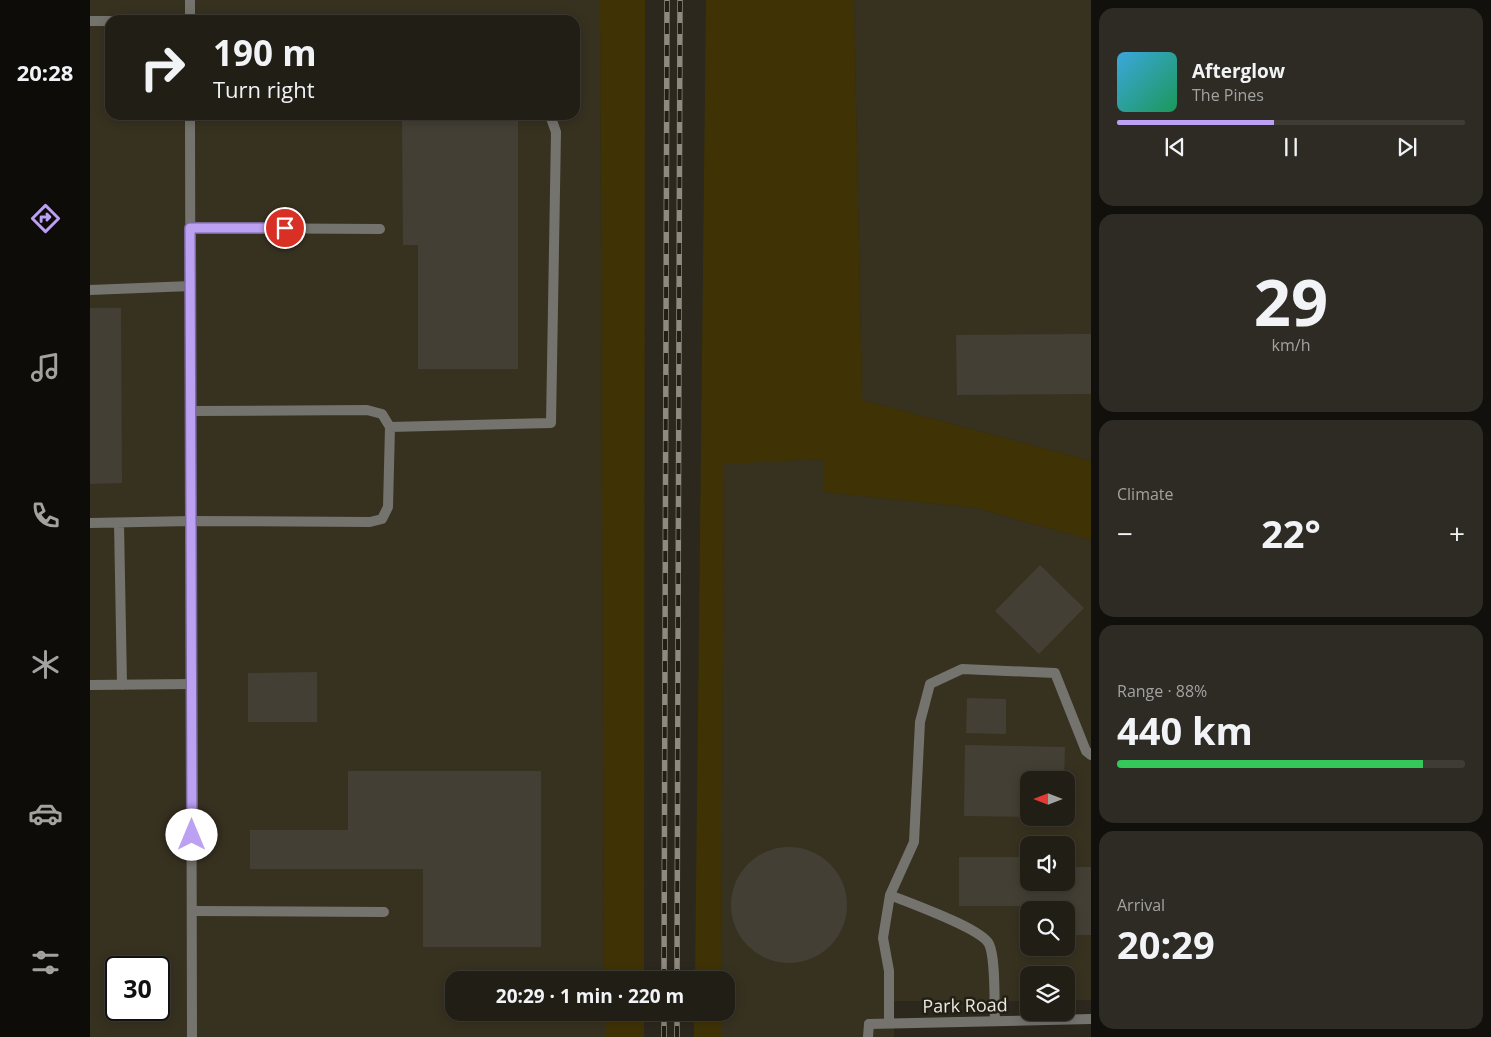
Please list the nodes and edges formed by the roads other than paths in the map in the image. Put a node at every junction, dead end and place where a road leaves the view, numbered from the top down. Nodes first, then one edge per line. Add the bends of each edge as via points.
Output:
1 (190, 0) edge
2 (190, 15) edge
3 (90, 21) edge
4 (105, 21) edge
5 (190, 120) edge
6 (552, 120) edge
7 (190, 228) junction
8 (380, 229) dead end
9 (191, 286) junction
10 (90, 290) edge
11 (191, 411) junction
12 (390, 428) junction
13 (191, 522) junction
14 (120, 523) junction
15 (90, 524) edge
16 (191, 684) junction
17 (90, 685) edge
18 (122, 685) junction
19 (1091, 754) edge
20 (890, 895) junction
21 (192, 911) junction
22 (384, 912) dead end
23 (1091, 1019) edge
24 (995, 1021) junction
25 (889, 1024) junction
26 (192, 1037) edge
27 (868, 1037) edge

1 - 2 street
3 - 4 street
5 - 7 street
6 - 12 street via 556,132 551,423
7 - 8 street
7 - 9 street
9 - 10 street
9 - 11 street
11 - 12 street via 367,410 382,414
11 - 13 street
12 - 13 street via 388,507 382,519 370,522
13 - 14 street
13 - 16 street
14 - 15 street
14 - 18 street
16 - 18 street
16 - 21 street
17 - 18 street
19 - 20 street via 1086,751 1055,672 962,669 930,684 920,722 914,842
20 - 24 street via 974,930 989,944
20 - 25 street via 883,938 889,971
21 - 22 street
21 - 26 street
23 - 24 street, Park Road
24 - 25 street, Park Road
25 - 27 street, Park Road via 869,1024

